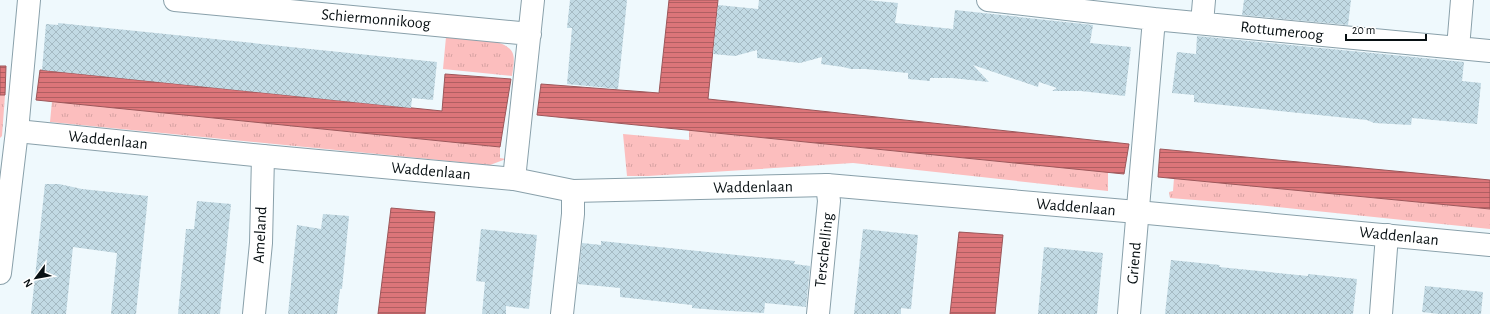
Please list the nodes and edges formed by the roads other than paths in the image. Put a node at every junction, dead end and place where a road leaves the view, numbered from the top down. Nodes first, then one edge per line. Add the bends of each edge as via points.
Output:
1 (29, 0) edge
2 (175, 0) edge
3 (533, 0) edge
4 (988, 0) edge
5 (1204, 0) edge
6 (1462, 0) edge
7 (1114, 7) edge
8 (1154, 19) junction
9 (1202, 23) junction
10 (530, 34) junction
11 (1458, 48) junction
12 (1490, 51) edge
13 (17, 131) junction
14 (263, 156) junction
15 (514, 179) junction
16 (827, 185) junction
17 (573, 192) junction
18 (1137, 212) junction
19 (1387, 235) junction
20 (1490, 245) edge
21 (0, 273) edge
22 (254, 314) edge
23 (562, 314) edge
24 (818, 314) edge
25 (1129, 314) edge
26 (1381, 314) edge

1 - 13 street
2 - 10 street, Schiermonnikoog
3 - 10 street
4 - 7 street, Rottumeroog
5 - 9 street
6 - 11 street
7 - 8 street, Rottumeroog
8 - 9 street, Rottumeroog
8 - 18 street
9 - 11 street, Rottumeroog
10 - 15 street
11 - 12 street, Rottumeroog
13 - 14 street, Waddenlaan
13 - 21 street
14 - 15 street, Waddenlaan
14 - 22 street, Ameland via 261,243
15 - 17 street, Waddenlaan
16 - 17 street, Waddenlaan
16 - 18 street, Waddenlaan
16 - 24 street, Terschelling via 829,201
17 - 23 street
18 - 19 street, Waddenlaan
18 - 25 street, Griend
19 - 20 street, Waddenlaan
19 - 26 street

